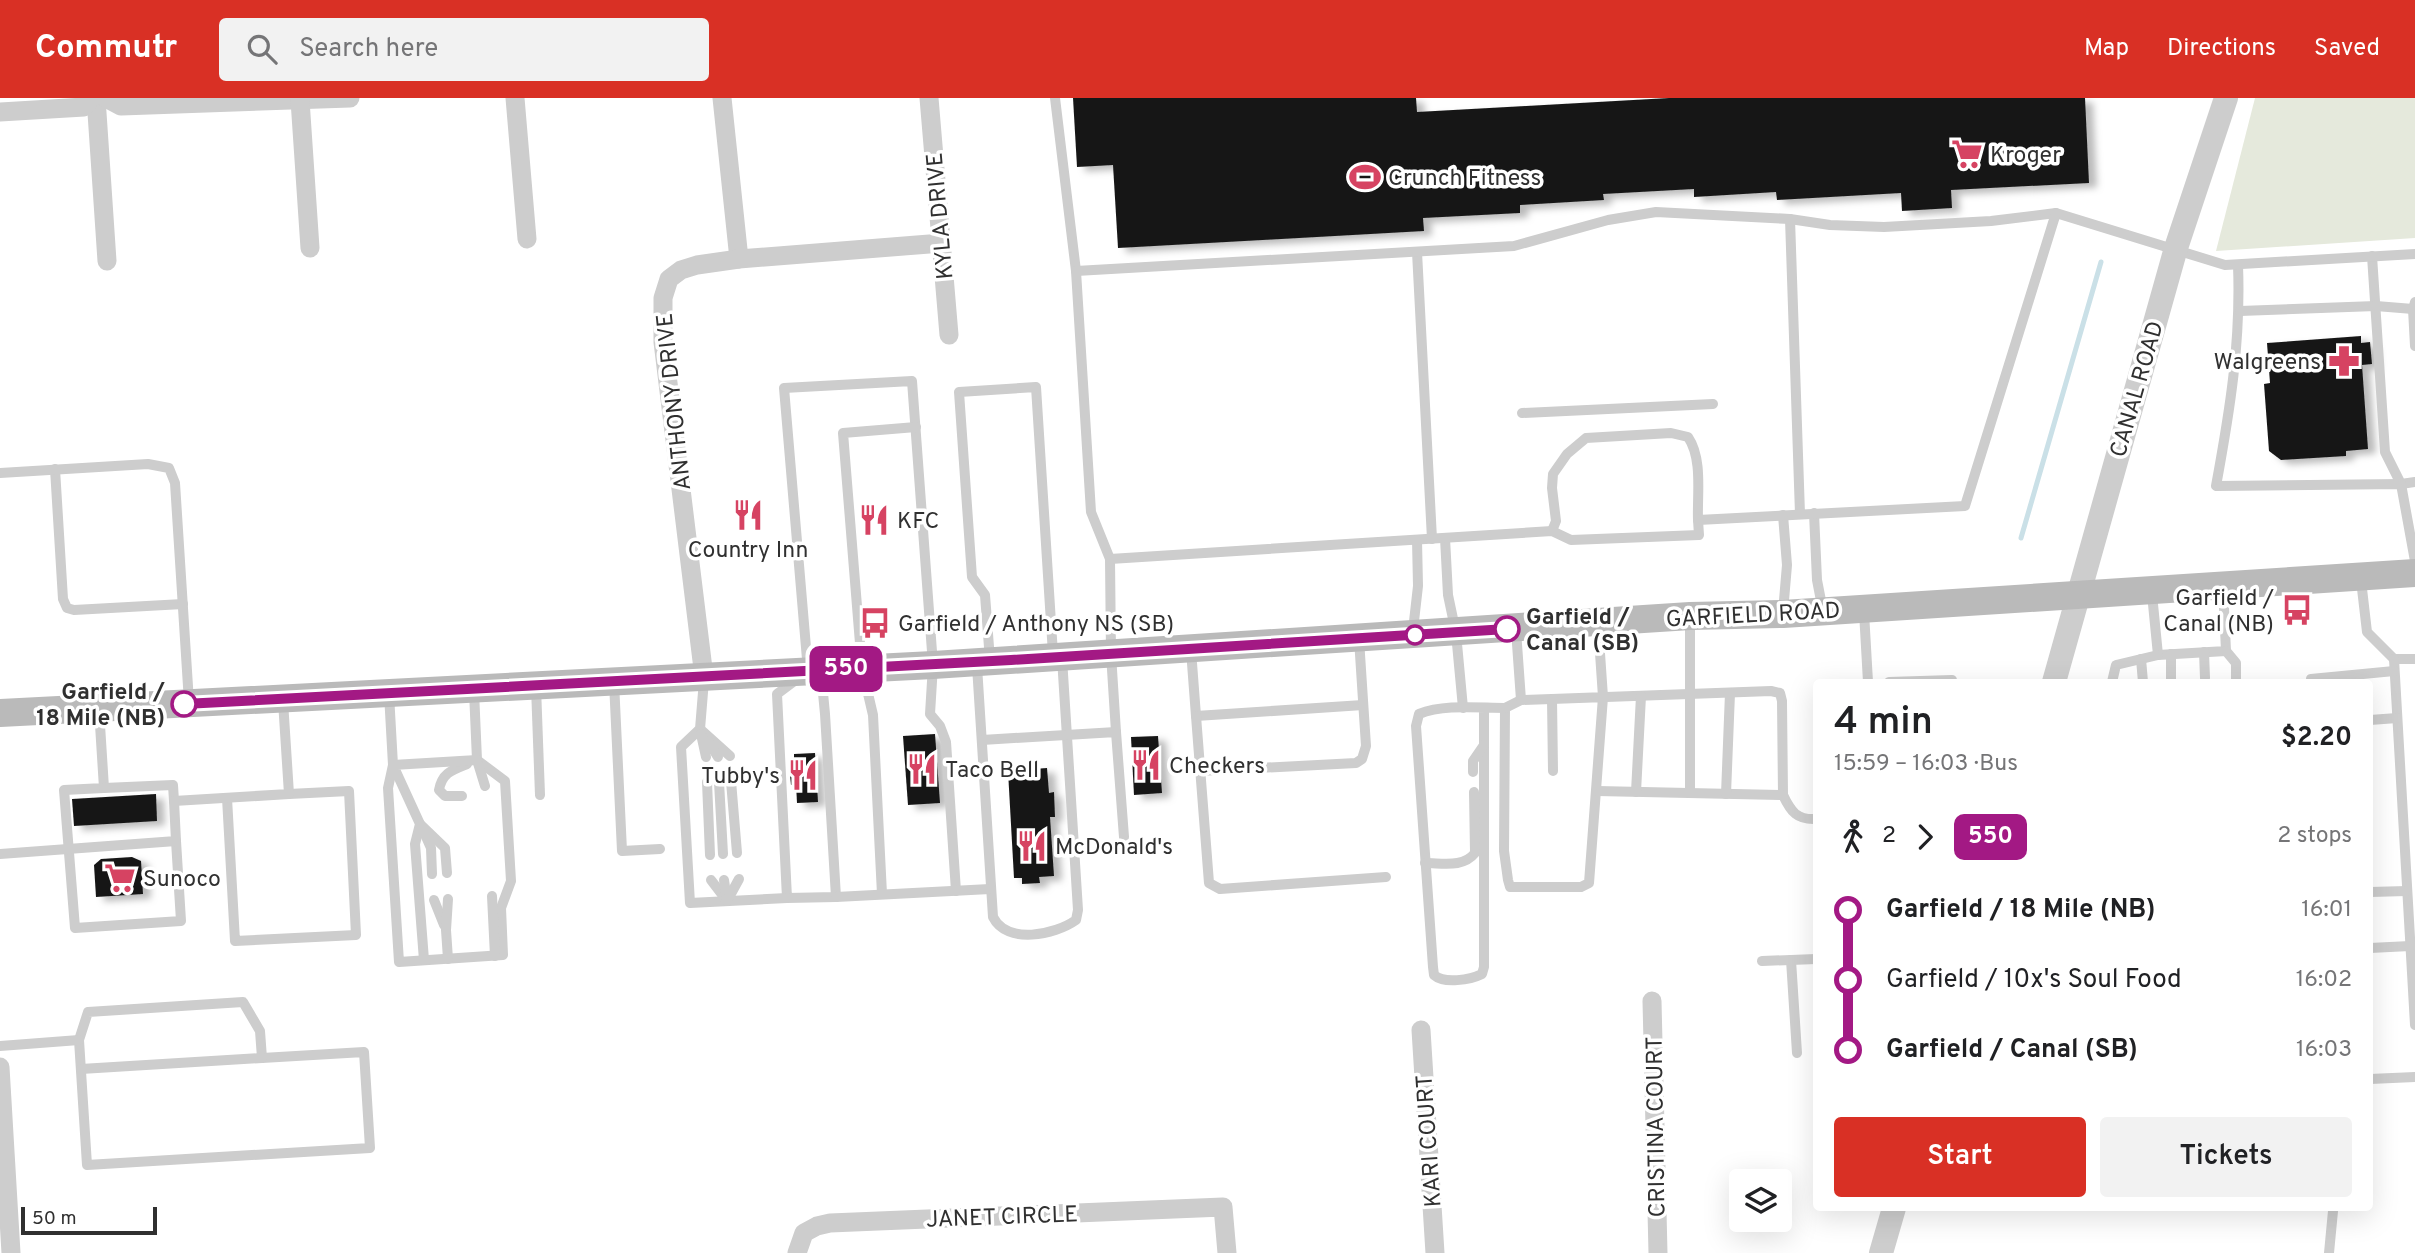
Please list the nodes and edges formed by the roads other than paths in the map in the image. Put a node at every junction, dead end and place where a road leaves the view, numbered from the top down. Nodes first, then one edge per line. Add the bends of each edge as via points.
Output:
1 (93, 98) edge
2 (106, 98) edge
3 (350, 98) edge
4 (515, 98) edge
5 (722, 98) edge
6 (929, 98) edge
7 (1055, 98) edge
8 (2226, 98) edge
9 (300, 100) edge
10 (0, 112) edge
11 (2056, 213) junction
12 (1790, 219) junction
13 (527, 239) dead end
14 (942, 243) junction
15 (310, 248) dead end
16 (2176, 248) junction
17 (1417, 252) junction
18 (2415, 254) edge
19 (2372, 256) junction
20 (739, 259) junction
21 (107, 261) dead end
22 (2238, 265) junction
23 (1076, 271) junction
24 (2414, 305) edge
25 (2376, 306) junction
26 (2240, 311) junction
27 (949, 335) dead end
28 (2415, 346) edge
29 (1713, 404) dead end
30 (1522, 413) dead end
31 (916, 427) junction
32 (55, 469) junction
33 (0, 473) edge
34 (2415, 482) edge
35 (2401, 484) junction
36 (1814, 513) junction
37 (1800, 514) junction
38 (1783, 515) junction
39 (1698, 520) junction
40 (1552, 531) junction
41 (1445, 538) junction
42 (1432, 539) junction
43 (1417, 540) junction
44 (1110, 559) junction
45 (2415, 561) edge
46 (2415, 573) edge
47 (2360, 576) junction
48 (2223, 586) junction
49 (2152, 591) junction
50 (2079, 596) junction
51 (183, 604) junction
52 (1863, 608) junction
53 (1823, 611) junction
54 (1783, 614) junction
55 (1690, 616) junction
56 (1597, 622) junction
57 (1516, 628) junction
58 (1456, 633) junction
59 (1412, 635) junction
60 (1359, 639) junction
61 (1191, 649) junction
62 (2204, 652) junction
63 (2226, 652) junction
64 (1111, 654) junction
65 (2171, 654) junction
66 (2158, 655) junction
67 (1057, 657) junction
68 (2141, 659) junction
69 (2394, 659) junction
70 (2415, 659) edge
71 (983, 662) junction
72 (933, 664) junction
73 (862, 668) junction
74 (808, 671) junction
75 (2394, 671) junction
76 (704, 677) junction
77 (2206, 678) dead end
78 (1868, 679) edge
79 (2055, 679) edge
80 (2113, 679) edge
81 (2143, 679) edge
82 (2171, 679) edge
83 (2236, 679) edge
84 (2311, 679) edge
85 (614, 682) junction
86 (536, 686) junction
87 (474, 689) junction
88 (1731, 692) junction
89 (388, 694) junction
90 (1690, 695) junction
91 (1641, 696) junction
92 (1603, 697) junction
93 (282, 699) junction
94 (1552, 699) junction
95 (1521, 700) junction
96 (189, 704) junction
97 (1363, 705) junction
98 (99, 708) junction
99 (1463, 708) junction
100 (1484, 708) junction
101 (1506, 708) junction
102 (0, 713) edge
103 (1196, 716) junction
104 (2397, 718) junction
105 (2373, 720) edge
106 (700, 729) junction
107 (1116, 732) junction
108 (1067, 735) junction
109 (982, 740) junction
110 (1484, 745) junction
111 (730, 756) dead end
112 (706, 757) dead end
113 (718, 757) dead end
114 (477, 760) junction
115 (393, 765) junction
116 (1199, 771) junction
117 (1553, 771) dead end
118 (1473, 772) dead end
119 (731, 781) dead end
120 (707, 782) dead end
121 (719, 782) dead end
122 (485, 786) dead end
123 (104, 788) junction
124 (1597, 791) junction
125 (1474, 792) dead end
126 (1636, 792) junction
127 (1690, 793) junction
128 (289, 794) junction
129 (1726, 794) junction
130 (540, 795) dead end
131 (462, 796) dead end
132 (1783, 796) junction
133 (227, 797) junction
134 (174, 800) junction
135 (1813, 820) edge
136 (420, 824) junction
137 (1124, 837) dead end
138 (176, 841) junction
139 (68, 849) junction
140 (660, 849) dead end
141 (737, 853) dead end
142 (0, 854) edge
143 (723, 854) dead end
144 (710, 855) dead end
145 (1425, 863) junction
146 (447, 873) dead end
147 (432, 874) dead end
148 (1386, 877) dead end
149 (739, 879) dead end
150 (711, 880) dead end
151 (724, 880) dead end
152 (990, 889) junction
153 (956, 891) junction
154 (2407, 891) junction
155 (2373, 892) edge
156 (882, 894) junction
157 (492, 896) dead end
158 (836, 897) junction
159 (787, 898) junction
160 (448, 899) dead end
161 (434, 900) dead end
162 (727, 901) junction
163 (446, 930) junction
164 (2410, 946) junction
165 (2373, 948) edge
166 (495, 956) junction
167 (447, 959) junction
168 (1813, 959) edge
169 (424, 960) junction
170 (1791, 960) junction
171 (1762, 961) dead end
172 (1652, 1000) dead end
173 (2415, 1023) edge
174 (1421, 1030) dead end
175 (79, 1041) junction
176 (0, 1046) edge
177 (1797, 1053) dead end
178 (262, 1058) junction
179 (0, 1067) edge
180 (81, 1069) junction
181 (2415, 1076) edge
182 (2373, 1079) edge
183 (1893, 1211) edge
184 (2333, 1211) dead end
185 (7, 1251) edge
186 (797, 1253) edge
187 (1227, 1253) edge
188 (1435, 1253) edge
189 (1658, 1253) edge
190 (1881, 1253) edge
191 (2329, 1253) edge

1 - 10 street via 83,107
1 - 21 street
2 - 9 street via 121,106
3 - 9 street
4 - 13 street
5 - 20 street
6 - 14 street, KYLA DRIVE
7 - 23 lane
8 - 16 street, CANAL ROAD
9 - 15 street
11 - 12 lane via 1884,227
11 - 16 lane
11 - 36 lane via 1965,506
12 - 17 lane via 1656,212 1514,246
12 - 37 lane
14 - 20 street, ANTHONY DRIVE
14 - 27 street, KYLA DRIVE
16 - 22 lane
16 - 50 street, CANAL ROAD
17 - 23 lane
17 - 42 lane
18 - 19 lane
19 - 22 lane
19 - 25 lane
20 - 76 street, ANTHONY DRIVE via 681,270 669,279 663,298 663,342
22 - 26 lane
23 - 44 lane via 1091,512
24 - 25 lane
24 - 28 lane
25 - 26 lane
25 - 35 lane via 2385,452
26 - 35 lane via 2234,388 2216,486
29 - 30 lane
31 - 72 lane
31 - 73 lane via 843,433
31 - 74 lane via 912,381 784,388
32 - 33 lane
32 - 51 lane via 148,464 169,468 175,483
32 - 51 lane via 67,608
34 - 35 lane
35 - 45 lane
36 - 37 lane
36 - 53 lane
37 - 38 lane
38 - 39 lane
38 - 54 lane via 1787,565
39 - 40 lane via 1699,535 1571,540
39 - 40 lane via 1697,463 1688,437 1671,433 1586,438 1553,474 1556,521
40 - 41 lane
41 - 42 lane
41 - 58 lane via 1448,595
42 - 43 lane
43 - 44 lane
43 - 59 lane
44 - 64 lane
46 - 47 main road, GARFIELD ROAD
47 - 48 main road, GARFIELD ROAD
47 - 69 lane via 2367,632
48 - 49 main road, GARFIELD ROAD
48 - 63 lane
49 - 50 main road, GARFIELD ROAD
49 - 66 lane
50 - 52 main road, GARFIELD ROAD
50 - 79 street, CANAL ROAD
51 - 96 lane
52 - 53 main road, GARFIELD ROAD
52 - 78 lane
53 - 54 main road, GARFIELD ROAD
54 - 55 main road, GARFIELD ROAD
55 - 56 main road, GARFIELD ROAD
55 - 90 lane
56 - 57 main road, GARFIELD ROAD
56 - 92 lane
57 - 58 main road, GARFIELD ROAD
57 - 95 lane
58 - 59 main road, GARFIELD ROAD
58 - 99 lane
59 - 60 main road, GARFIELD ROAD
60 - 61 main road, GARFIELD ROAD
60 - 97 lane
61 - 64 main road, GARFIELD ROAD
61 - 103 lane
62 - 63 lane
62 - 65 lane
62 - 77 lane
63 - 83 lane via 2236,663
64 - 67 main road, GARFIELD ROAD
64 - 107 lane
65 - 66 lane
65 - 82 lane
66 - 68 lane
67 - 71 main road, GARFIELD ROAD
67 - 71 lane via 1036,387 958,392 972,578 985,594
67 - 108 lane
68 - 80 lane via 2116,665
68 - 81 lane
69 - 70 lane
69 - 75 lane
71 - 72 main road, GARFIELD ROAD
71 - 109 lane
72 - 73 main road, GARFIELD ROAD
72 - 153 lane via 930,714 946,742
73 - 74 main road, GARFIELD ROAD
73 - 156 lane via 873,715
74 - 76 main road, GARFIELD ROAD
74 - 158 lane via 823,693
74 - 159 lane via 777,694
75 - 84 lane
75 - 104 lane
76 - 85 main road, GARFIELD ROAD
76 - 106 lane
85 - 86 main road, GARFIELD ROAD
85 - 140 lane via 622,851
86 - 87 main road, GARFIELD ROAD
86 - 130 lane
87 - 89 main road, GARFIELD ROAD
87 - 114 lane
88 - 90 lane
88 - 129 lane
88 - 132 lane via 1780,693
89 - 93 main road, GARFIELD ROAD
89 - 115 lane
90 - 91 lane
90 - 127 lane
91 - 92 lane
91 - 126 lane
92 - 94 lane
92 - 124 lane
93 - 96 main road, GARFIELD ROAD
93 - 128 lane
94 - 95 lane
94 - 117 lane
95 - 101 lane
96 - 98 main road, GARFIELD ROAD
97 - 103 lane
97 - 116 lane via 1366,754 1356,763
98 - 102 main road, GARFIELD ROAD
98 - 123 lane
99 - 100 lane
99 - 145 lane via 1428,710 1419,714 1416,726
100 - 101 lane
100 - 110 lane
101 - 124 lane via 1504,851 1510,887 1581,887 1589,883
103 - 116 lane
104 - 105 lane
104 - 154 lane
106 - 111 lane
106 - 112 lane
106 - 113 lane
106 - 162 lane via 681,747 690,903
107 - 108 lane
107 - 137 lane
108 - 109 lane
108 - 152 lane via 1076,919 1048,932 1006,932 993,917
109 - 152 lane
110 - 118 lane via 1473,761
110 - 145 lane via 1484,967 1476,977 1443,980 1434,975
114 - 115 lane
114 - 122 lane
114 - 131 lane via 448,771 441,780 439,790 444,796
114 - 166 lane via 505,781 511,881 501,908 503,955
115 - 136 lane
115 - 169 lane via 388,788 399,962
116 - 148 lane via 1206,875 1213,887
119 - 141 lane
120 - 144 lane
121 - 143 lane
123 - 134 lane via 173,785
123 - 139 lane via 64,790
124 - 126 lane
125 - 145 lane via 1475,853 1461,863
126 - 127 lane
127 - 129 lane
128 - 133 lane
128 - 133 lane via 349,791 356,935 235,942
129 - 132 lane
132 - 135 lane via 1798,818
133 - 134 lane
134 - 138 lane
136 - 146 lane via 445,848
136 - 147 lane via 431,848
136 - 169 lane via 415,844
138 - 139 lane
138 - 139 lane via 181,921 75,928
139 - 142 lane
149 - 162 lane
150 - 162 lane
151 - 162 lane
152 - 153 lane
153 - 156 lane
154 - 155 lane
154 - 164 lane
156 - 158 lane
157 - 166 lane
158 - 159 lane
159 - 162 lane
160 - 163 lane
161 - 163 lane
163 - 167 lane
164 - 165 lane
164 - 173 lane
166 - 167 lane
167 - 169 lane
168 - 170 lane
170 - 171 lane
170 - 177 lane
172 - 189 street, CRISTINA COURT
174 - 188 street, KARI COURT
175 - 176 lane
175 - 178 lane via 88,1012 243,1002 260,1031
175 - 180 lane
178 - 180 lane
178 - 180 lane via 364,1052 370,1148 87,1165
179 - 185 street
181 - 182 lane
183 - 190 street
184 - 191 lane
186 - 187 street, JANET CIRCLE via 804,1233 830,1223 1223,1207

